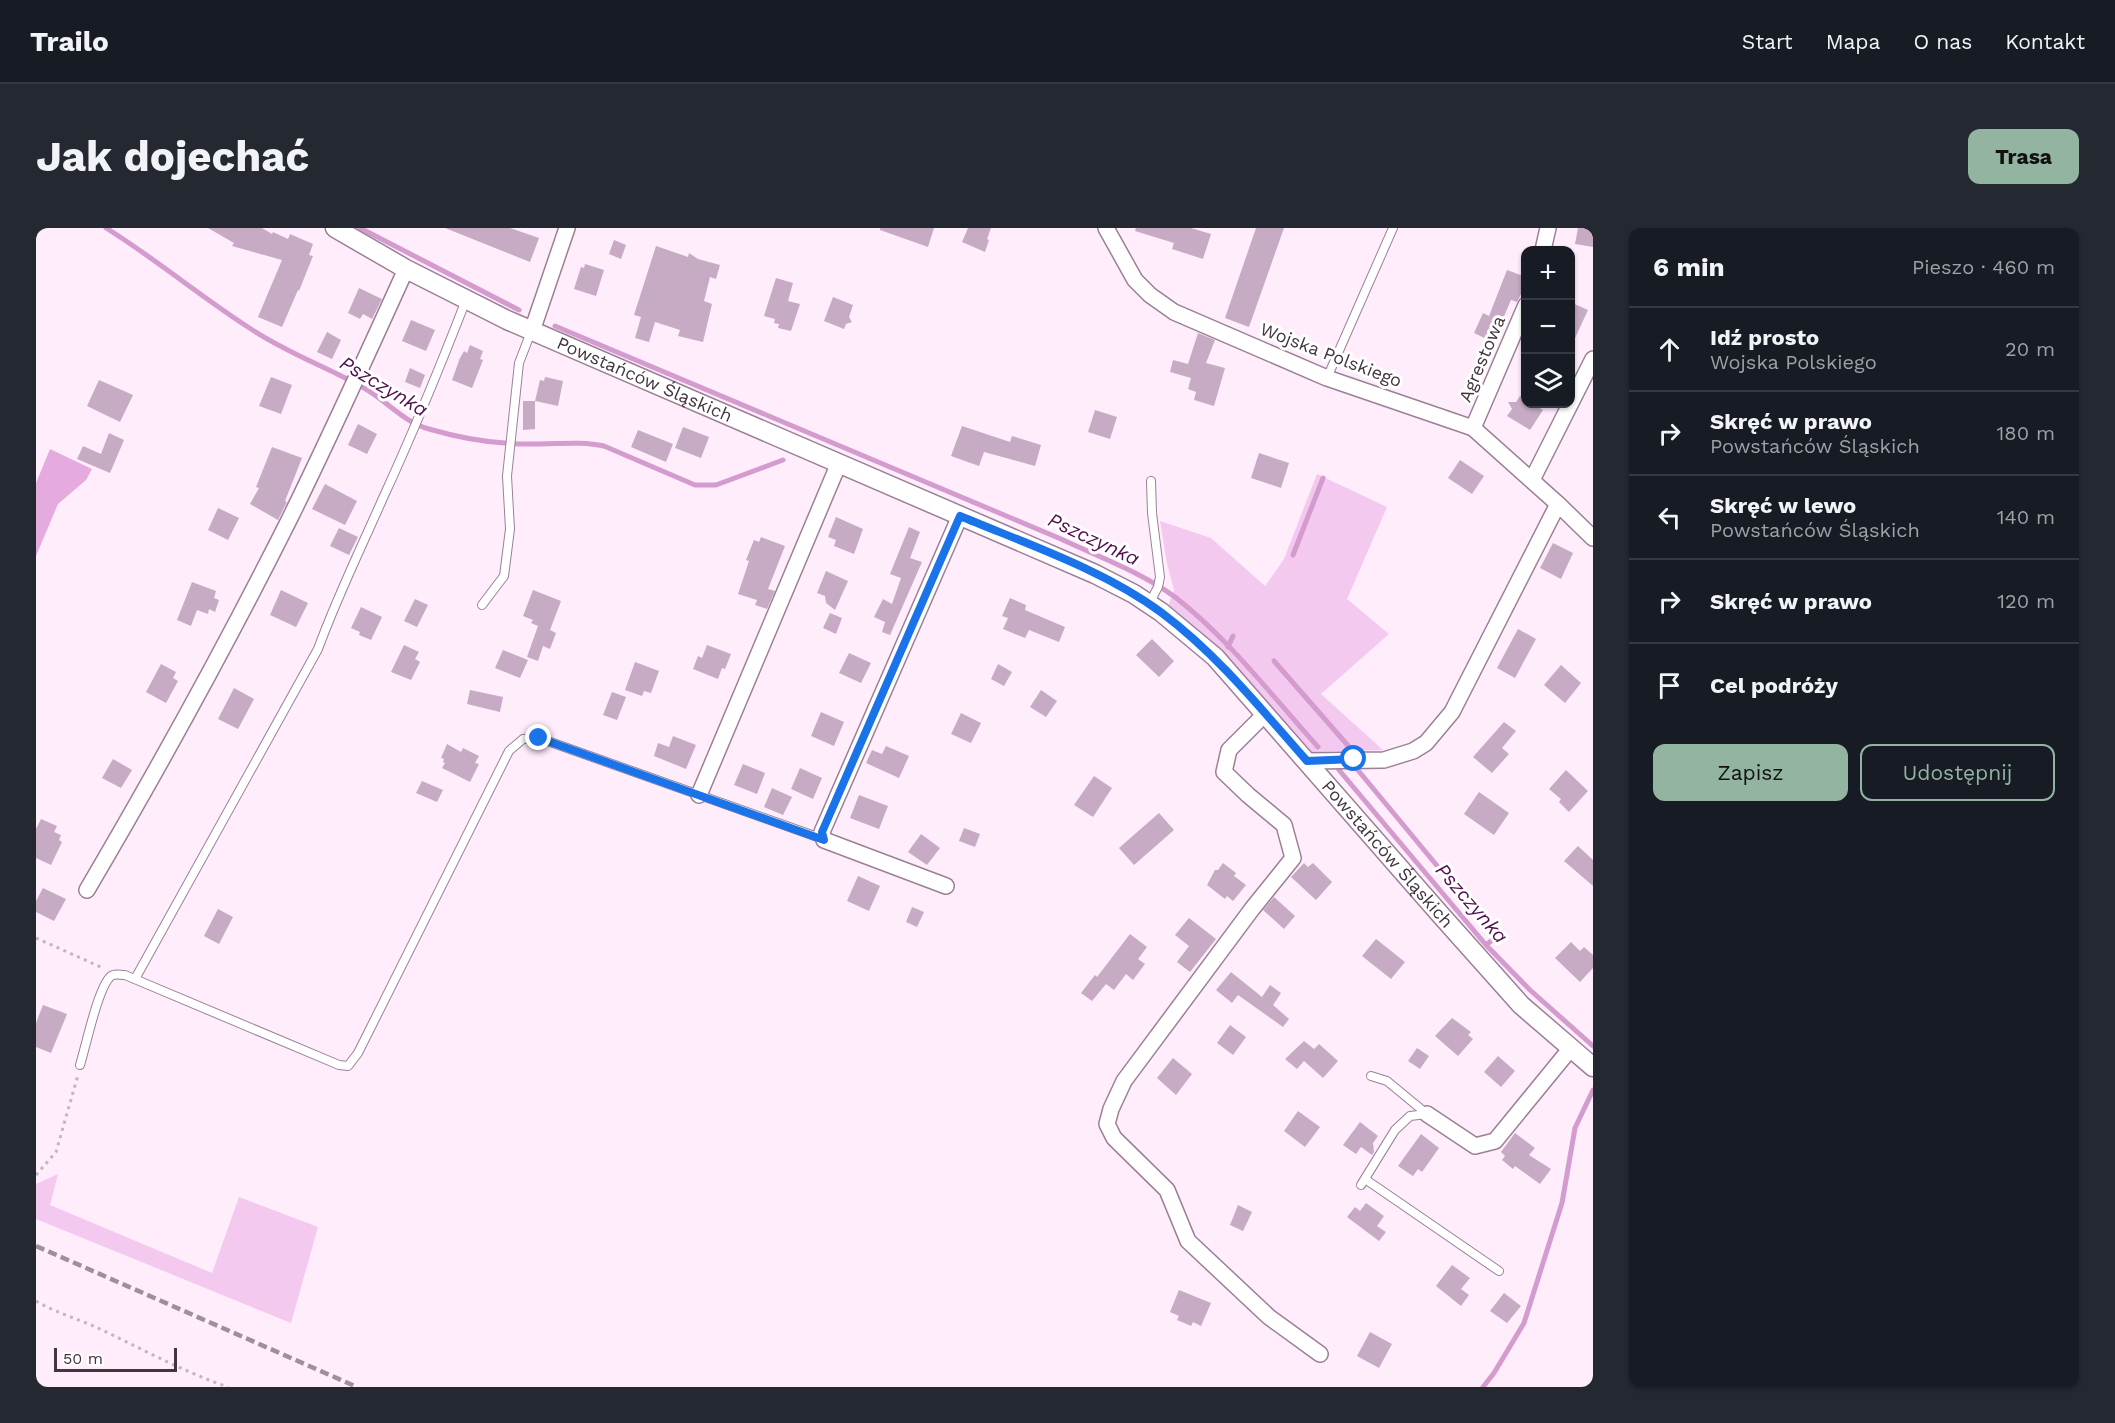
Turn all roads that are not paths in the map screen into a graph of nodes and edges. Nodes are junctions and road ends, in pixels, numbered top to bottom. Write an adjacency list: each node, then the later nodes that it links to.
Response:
1 (335, 228): 7 (street, Powstańców Śląskich)
2 (567, 228): 10 (street)
3 (1106, 228): 12 (street, Wojska Polskiego)
4 (1393, 228): 12 (lane)
5 (1548, 228): 6 (street)
6 (1544, 246)
7 (406, 269): 8 (street, Powstańców Śląskich); 27 (street)
8 (466, 300): 10 (street, Powstańców Śląskich); 28 (lane)
9 (1521, 317): 13 (street, Agrestowa)
10 (532, 331): 14 (street, Powstańców Śląskich); 21 (lane)
11 (1593, 359): 15 (street)
12 (1327, 378): 13 (street, Wojska Polskiego)
13 (1473, 428): 15 (street, Wojska Polskiego)
14 (839, 463): 18 (street, Powstańców Śląskich); 24 (street)
15 (1532, 480): 17 (street, Wojska Polskiego)
16 (1151, 481): 20 (lane)
17 (1558, 504): 19 (street, Wojska Polskiego); 23 (street)
18 (960, 516): 20 (street, Powstańców Śląskich); 25 (street)
19 (1593, 538)
20 (1149, 604): 22 (street, Powstańców Śląskich)
21 (482, 605)
22 (1265, 714): 23 (street, Powstańców Śląskich); 35 (street)
23 (1307, 761): 29 (street, Powstańców Śląskich)
24 (699, 795): 25 (lane); 28 (lane)
25 (824, 840): 26 (street)
26 (946, 886)
27 (87, 890)
28 (135, 980): 30 (lane)
29 (1571, 1048): 31 (street, Powstańców Śląskich); 33 (street)
30 (81, 1065)
31 (1593, 1067)
32 (1371, 1076): 33 (lane)
33 (1428, 1114): 34 (lane)
34 (1499, 1271)
35 (1320, 1354)

